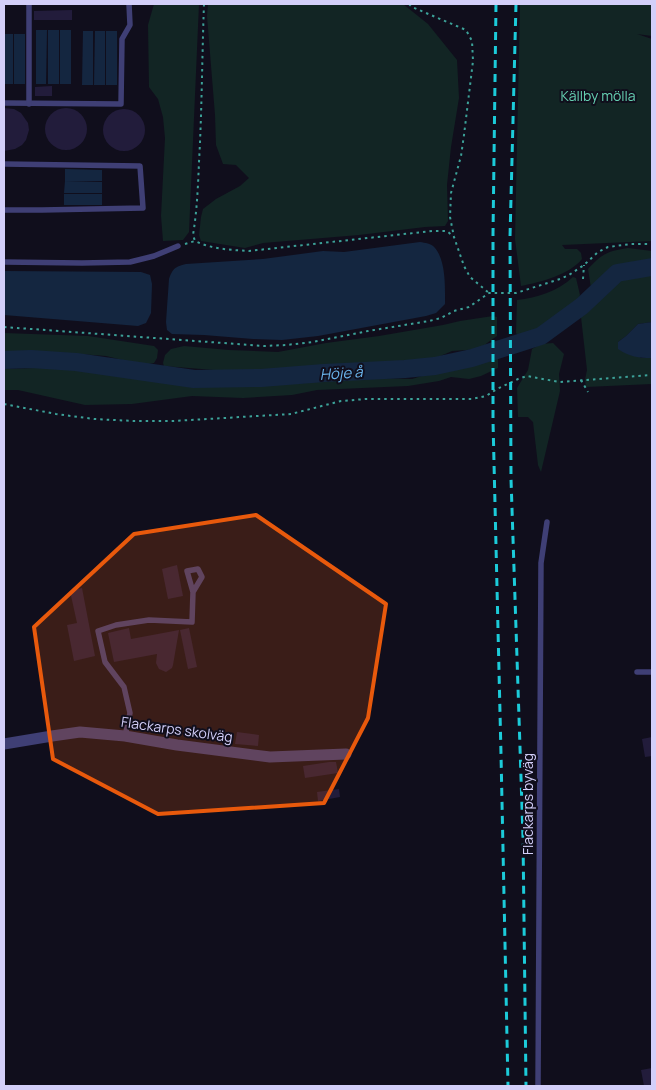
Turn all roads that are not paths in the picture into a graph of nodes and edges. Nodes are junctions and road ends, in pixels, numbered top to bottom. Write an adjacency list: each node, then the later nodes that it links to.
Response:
1 (29, 4): 4 (lane)
2 (129, 4): 4 (lane)
3 (4, 103): 4 (lane)
4 (29, 104)
5 (4, 164): 6 (lane)
6 (4, 210)
7 (178, 246): 8 (lane)
8 (4, 262)
9 (547, 522): 16 (lane, Flackarps byväg)
10 (193, 592): 13 (lane)
11 (637, 672): 12 (lane)
12 (652, 672)
13 (125, 736): 14 (street, Flackarps skolväg); 15 (street, Flackarps skolväg)
14 (4, 744)
15 (346, 754)
16 (538, 1086)

